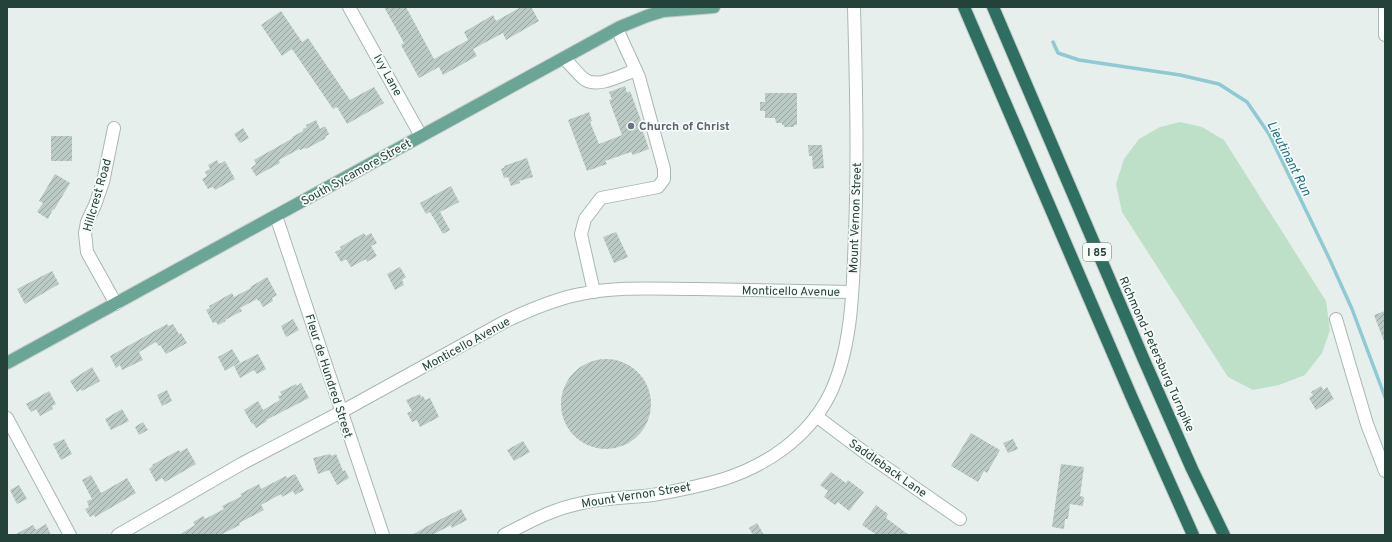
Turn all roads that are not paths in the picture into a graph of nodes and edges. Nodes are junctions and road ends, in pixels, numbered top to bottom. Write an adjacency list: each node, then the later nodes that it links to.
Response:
1 (654, 7): 8 (street)
2 (714, 7): 8 (main road, South Sycamore Street)
3 (854, 7): 16 (street, Mount Vernon Street)
4 (964, 7): 29 (highway, I 85)
5 (992, 7): 30 (highway, Richmond-Petersburg Turnpike / I 85)
6 (1385, 7): 9 (street)
7 (352, 11): 13 (street, Ivy Lane)
8 (619, 28): 10 (main road, South Sycamore Street); 11 (street)
9 (1385, 36)
10 (564, 58): 11 (street); 13 (main road, South Sycamore Street)
11 (636, 70): 15 (street)
12 (114, 128): 17 (street, Hillcrest Road)
13 (421, 136): 14 (main road, South Sycamore Street)
14 (276, 216): 17 (main road, South Sycamore Street); 20 (street, Fleur de Hundred Street)
15 (594, 292): 16 (street, Monticello Avenue); 20 (street, Monticello Avenue)
16 (852, 292): 21 (street, Mount Vernon Street)
17 (116, 304): 19 (main road, South Sycamore Street)
18 (1336, 319): 23 (street)
19 (7, 364)
20 (341, 412): 26 (street, Monticello Avenue); 27 (street, Fleur de Hundred Street)
21 (816, 416): 24 (street, Saddleback Lane); 28 (street, Mount Vernon Street)
22 (7, 418): 25 (street)
23 (1385, 471)
24 (960, 519)
25 (70, 535)
26 (118, 535)
27 (384, 535)
28 (504, 535)
29 (1193, 535)
30 (1224, 535)

